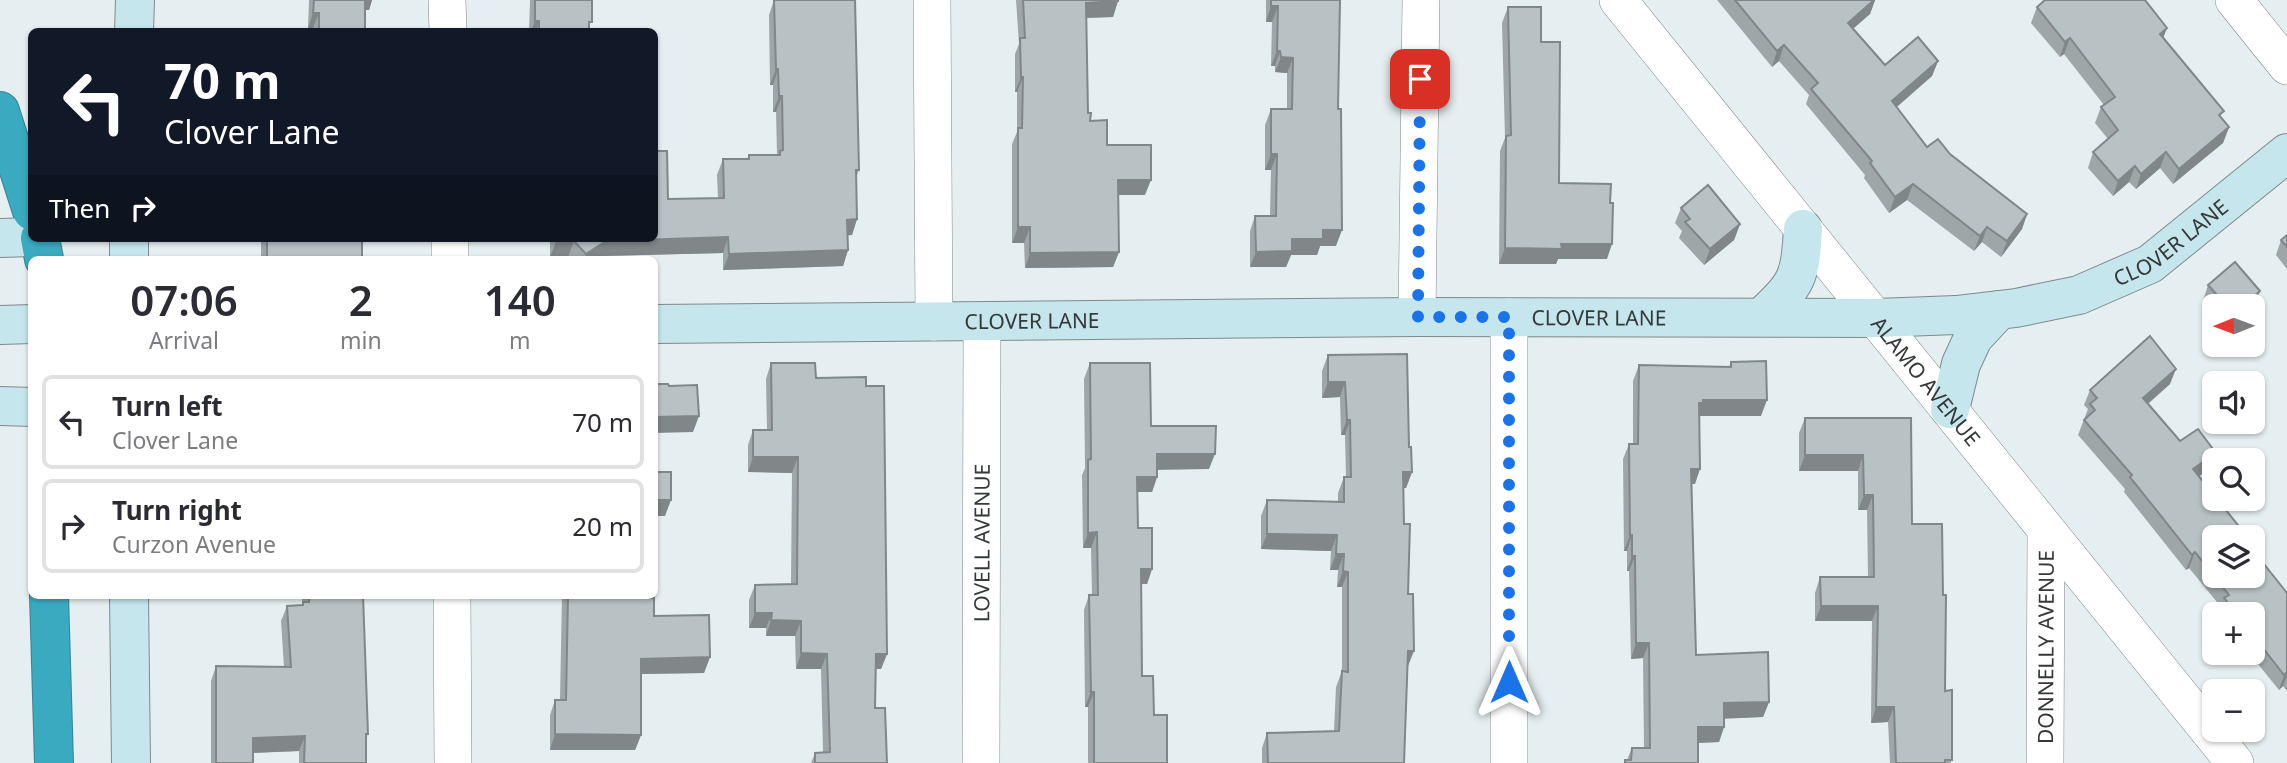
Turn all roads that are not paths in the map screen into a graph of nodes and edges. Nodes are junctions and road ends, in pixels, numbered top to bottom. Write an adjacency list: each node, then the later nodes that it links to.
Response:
1 (135, 0): 7 (street)
2 (447, 0): 8 (street)
3 (932, 0): 21 (street)
4 (1421, 0): 17 (street)
5 (1618, 0): 13 (street, ALAMO AVENUE)
6 (2234, 0): 9 (street)
7 (134, 28)
8 (448, 28)
9 (2287, 66)
10 (0, 111): 12 (highway)
11 (2287, 153): 16 (street, CLOVER LANE)
12 (28, 198)
13 (1803, 229): 19 (street); 20 (street, ALAMO AVENUE)
14 (28, 237): 15 (street)
15 (0, 238)
16 (1999, 310): 20 (street, CLOVER LANE); 28 (street)
17 (1418, 317): 18 (street, CLOVER LANE); 22 (street, CLOVER LANE)
18 (1509, 317): 19 (street, CLOVER LANE); 37 (street)
19 (1762, 317): 20 (street, CLOVER LANE)
20 (1877, 318): 28 (street, ALAMO AVENUE)
21 (934, 322): 22 (street, CLOVER LANE); 24 (street, CLOVER LANE)
22 (982, 322): 36 (street, LOVELL AVENUE)
23 (28, 324): 25 (street)
24 (658, 324)
25 (0, 325)
26 (0, 406): 27 (street)
27 (28, 407)
28 (1950, 409): 29 (street, ALAMO AVENUE)
29 (2046, 531): 38 (street, DONNELLY AVENUE); 39 (street, ALAMO AVENUE)
30 (49, 599): 33 (highway)
31 (129, 599): 34 (street)
32 (452, 599): 35 (street)
33 (54, 763)
34 (131, 763)
35 (453, 763)
36 (981, 763)
37 (1509, 763)
38 (2045, 763)
39 (2235, 763)

